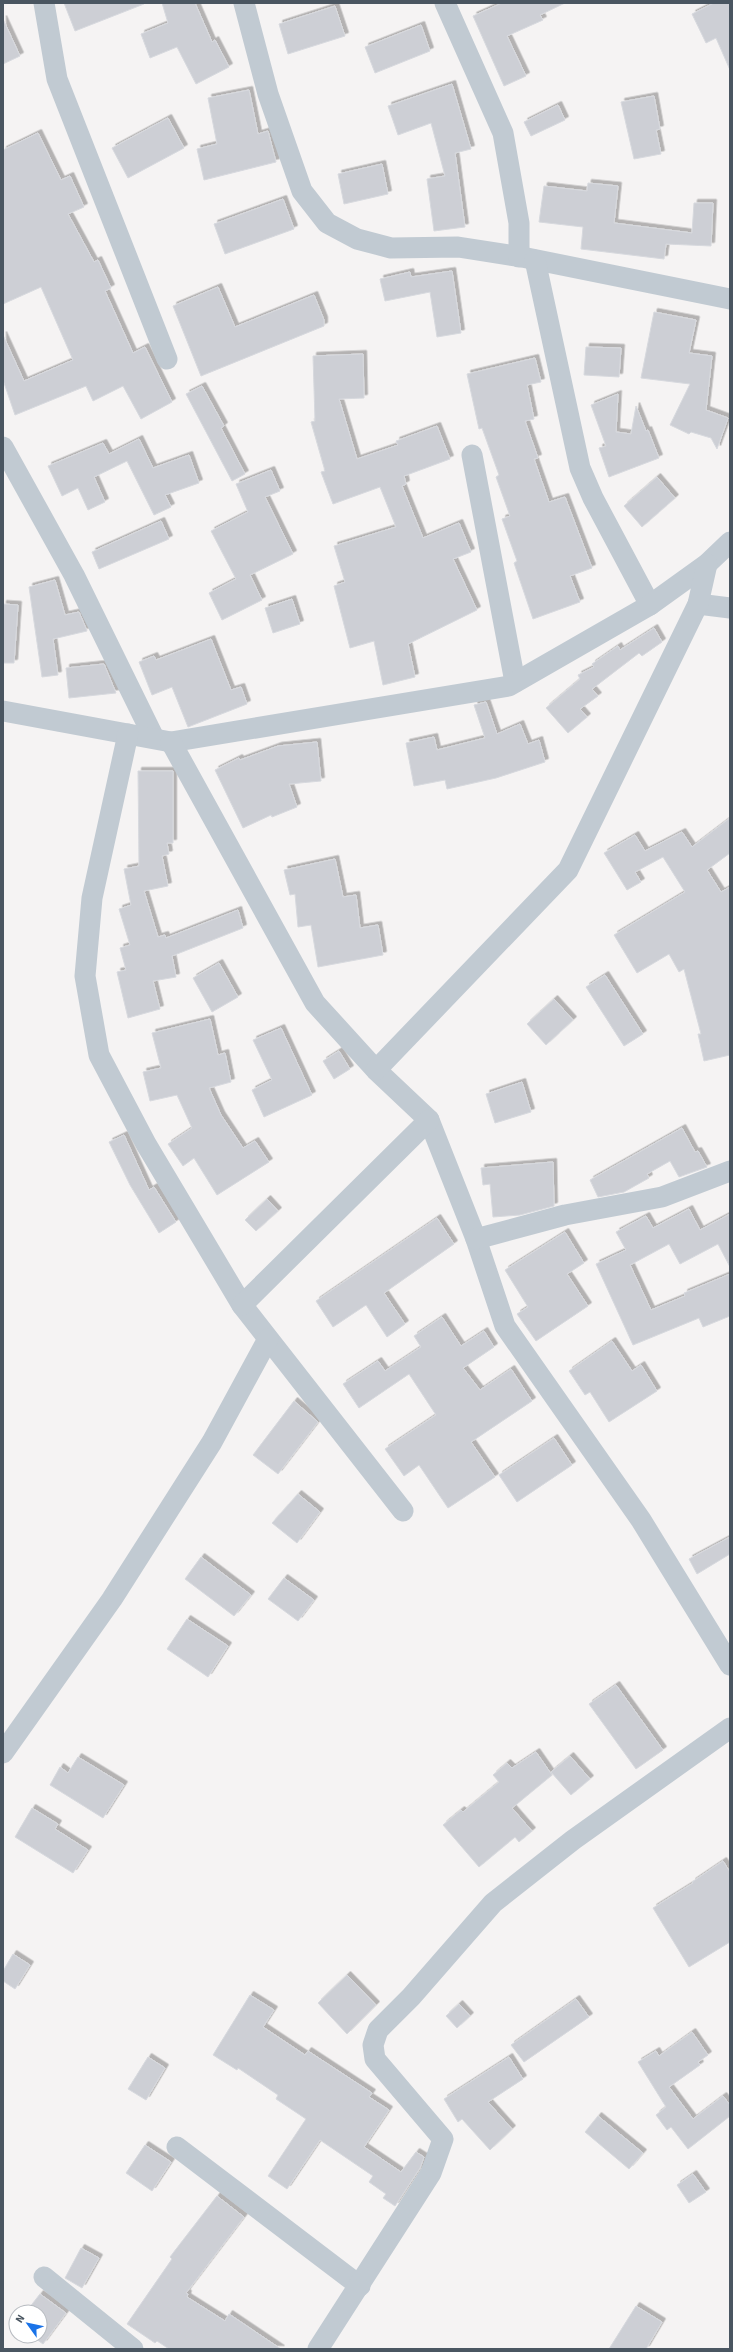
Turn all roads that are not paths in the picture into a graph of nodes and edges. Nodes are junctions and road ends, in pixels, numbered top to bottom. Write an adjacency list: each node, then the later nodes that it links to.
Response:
1 (44, 3): 6 (street)
2 (244, 3): 4 (street)
3 (445, 3): 4 (street)
4 (527, 258): 5 (street); 12 (street)
5 (730, 299)
6 (167, 359)
7 (3, 447): 17 (street)
8 (472, 455): 14 (street)
9 (730, 542): 10 (street)
10 (707, 564): 11 (street); 12 (street)
11 (698, 604): 13 (street); 18 (street)
12 (650, 605): 14 (street)
13 (730, 608)
14 (515, 682): 17 (street)
15 (3, 711): 16 (street)
16 (128, 734): 17 (street); 22 (street)
17 (163, 740): 18 (street)
18 (376, 1070): 19 (street)
19 (429, 1120): 21 (street); 22 (street)
20 (730, 1171): 21 (street)
21 (476, 1239): 25 (street)
22 (242, 1306): 23 (street)
23 (268, 1339): 24 (street); 27 (street)
24 (403, 1511)
25 (730, 1665)
26 (730, 1728): 30 (street)
27 (3, 1753)
28 (177, 2147): 30 (street)
29 (44, 2277): 31 (street)
30 (360, 2286): 32 (street)
31 (133, 2349)
32 (318, 2349)

